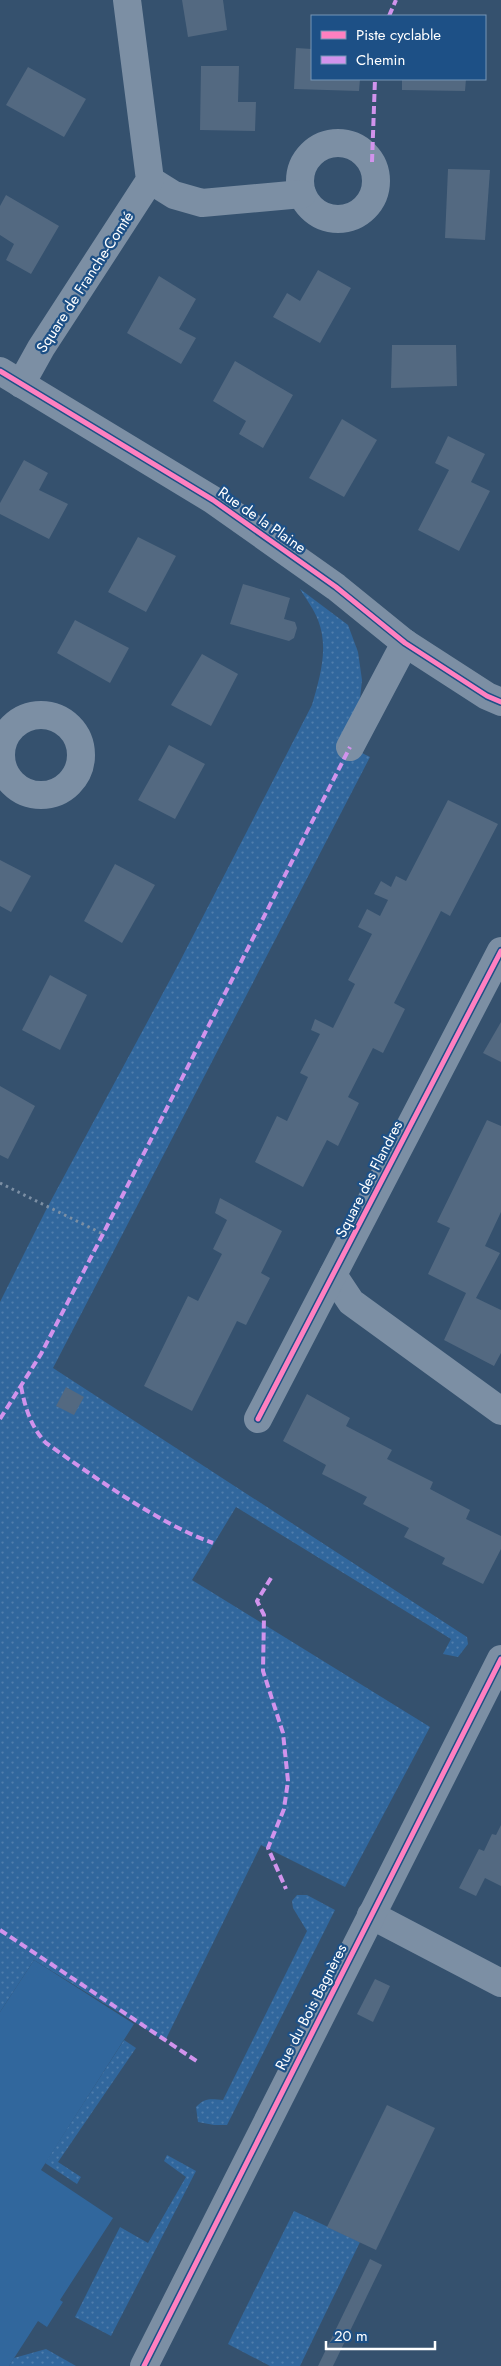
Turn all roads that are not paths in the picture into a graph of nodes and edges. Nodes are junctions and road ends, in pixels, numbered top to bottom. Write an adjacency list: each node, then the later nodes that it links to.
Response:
1 (127, 0): 2 (street)
2 (150, 180): 3 (street); 4 (street, Square de Franche-Comté)
3 (302, 194)
4 (11, 378): 5 (street, Rue de la Plaine)
5 (406, 643): 6 (street, Rue de la Plaine); 7 (street)
6 (501, 702)
7 (350, 746)
8 (501, 951): 9 (street, Square des Flandres)
9 (333, 1275): 10 (street); 11 (street, Square des Flandres)
10 (501, 1412)
11 (258, 1419)
12 (501, 1659): 13 (street, Rue du Bois Bagnères)
13 (371, 1914): 14 (street); 15 (street, Rue du Bois Bagnères)
14 (501, 1983)
15 (144, 2366)

